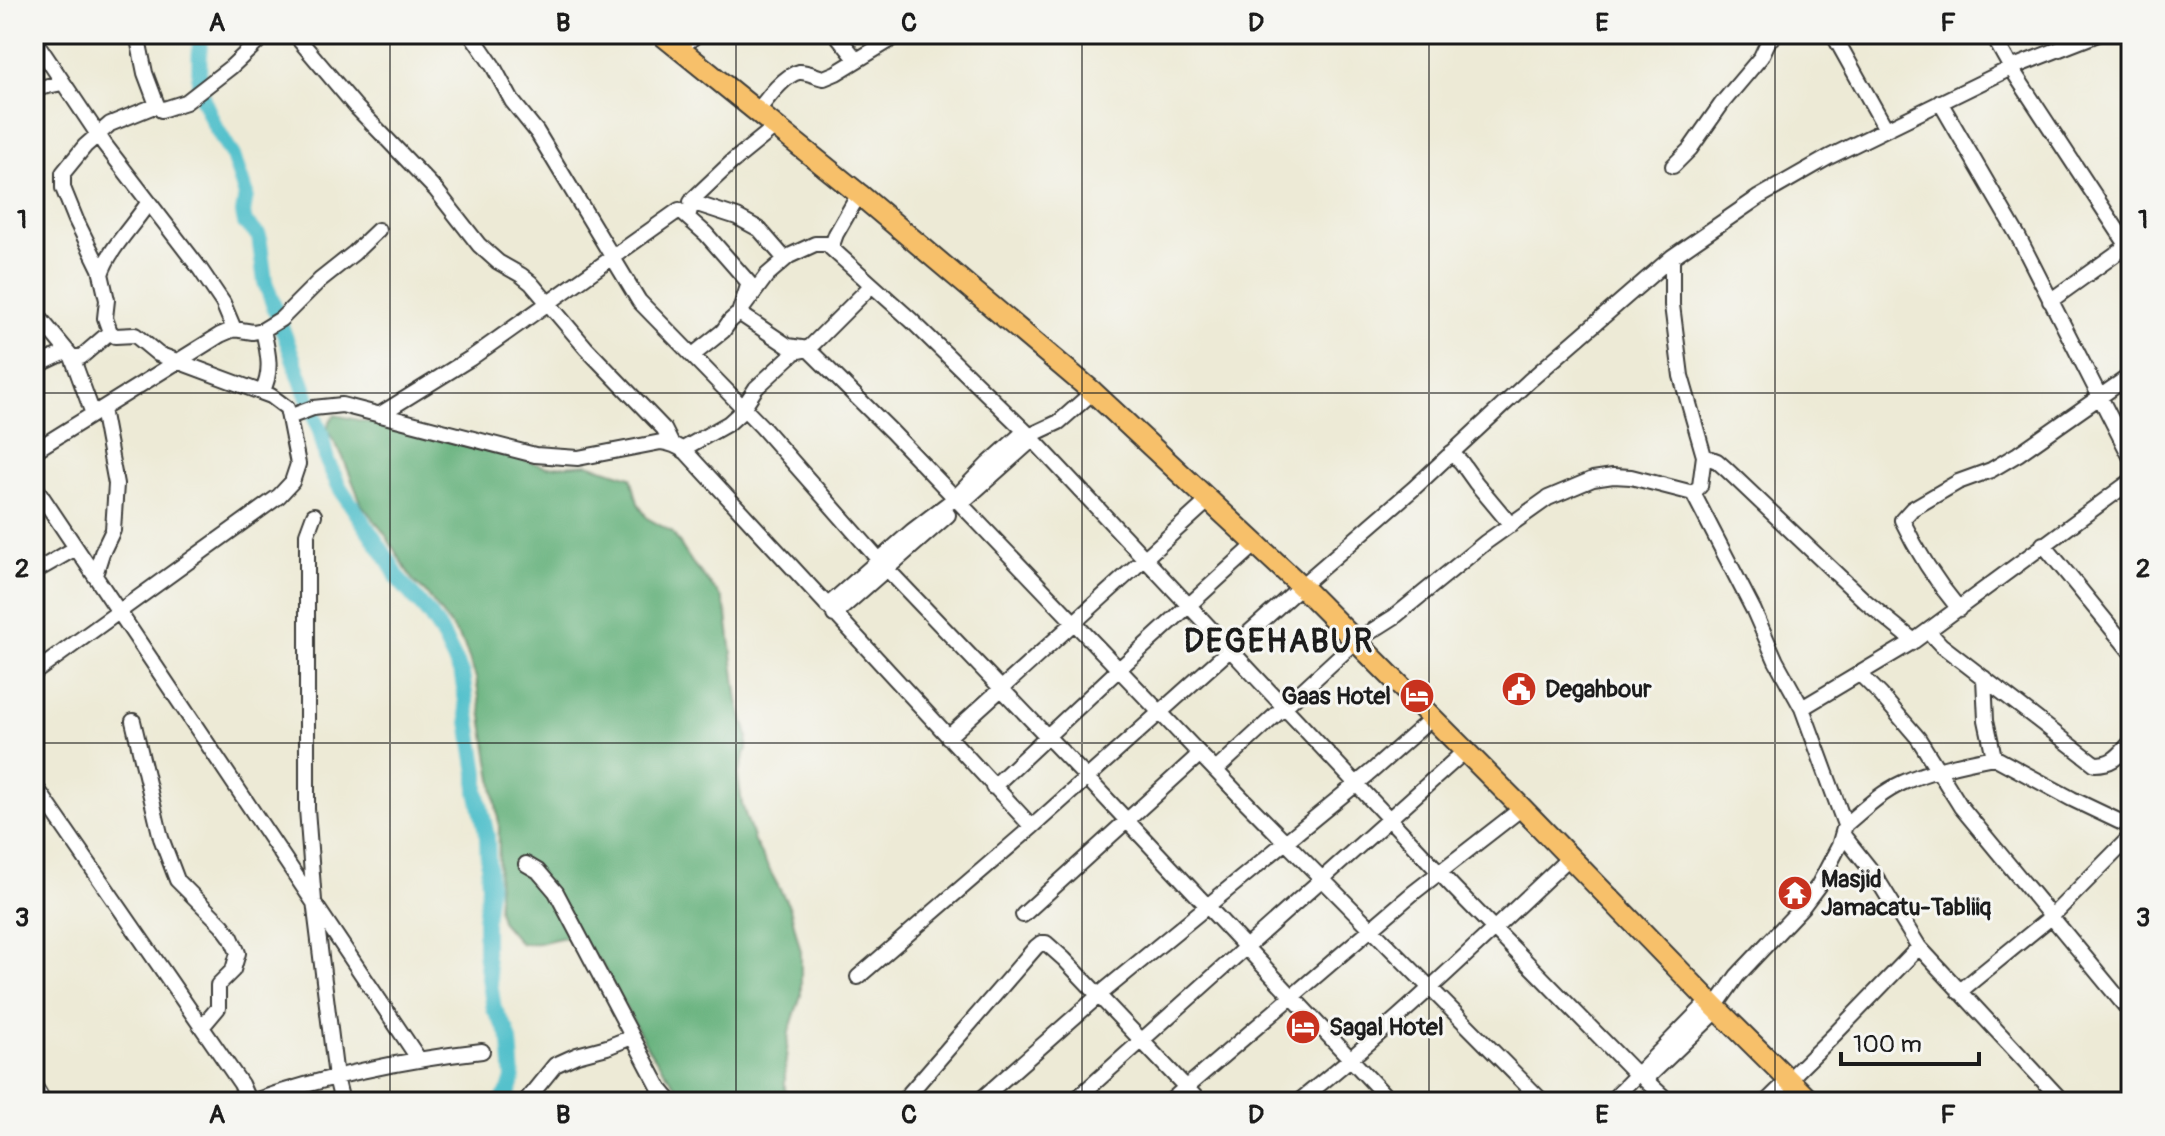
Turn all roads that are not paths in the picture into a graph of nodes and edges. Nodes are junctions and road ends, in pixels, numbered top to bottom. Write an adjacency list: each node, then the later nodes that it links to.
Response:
1 (137, 34): 19 (street)
2 (266, 34): 19 (street)
3 (297, 34): 37 (street)
4 (471, 34): 31 (street)
5 (697, 34): 13 (street)
6 (836, 34): 14 (street)
7 (900, 34): 14 (street)
8 (1776, 34): 24 (street)
9 (1833, 34): 22 (street)
10 (1992, 34): 15 (street)
11 (2098, 34): 15 (street)
12 (34, 39): 16 (street)
13 (667, 39): 20 (highway)
14 (856, 59): 20 (street)
15 (2011, 68): 18 (street); 30 (street)
16 (62, 83): 17 (street); 23 (street)
17 (34, 89)
18 (1940, 102): 22 (street); 36 (street)
19 (157, 105): 23 (street)
20 (757, 112): 21 (highway)
21 (775, 127): 25 (highway); 27 (street)
22 (1886, 129): 32 (street)
23 (98, 135): 26 (street); 34 (street)
24 (1673, 166)
25 (859, 194): 29 (street); 50 (highway)
26 (148, 203): 34 (street); 40 (street)
27 (690, 209): 31 (street); 33 (street); 39 (street)
28 (378, 230): 41 (street)
29 (832, 244): 33 (street); 35 (street)
30 (2130, 246): 36 (street)
31 (614, 257): 37 (street); 45 (street)
32 (1672, 257): 59 (street); 60 (street)
33 (785, 259): 39 (street)
34 (101, 274): 42 (street)
35 (872, 285): 43 (street); 56 (street)
36 (2050, 301): 51 (street)
37 (549, 303): 54 (street); 57 (street)
38 (34, 311): 44 (street)
39 (739, 313): 43 (street); 45 (street)
40 (234, 329): 41 (street); 46 (street)
41 (263, 330): 49 (street)
42 (110, 332): 44 (street); 46 (street)
43 (808, 349): 52 (street); 66 (street)
44 (69, 355): 47 (street); 53 (street)
45 (693, 355): 52 (street)
46 (177, 362): 49 (street); 53 (street)
47 (34, 367)
48 (2131, 375): 51 (street)
49 (262, 392): 55 (street)
50 (1093, 392): 56 (street); 65 (highway)
51 (2099, 398): 61 (street); 78 (street)
52 (743, 408): 57 (street); 73 (street)
53 (97, 412): 58 (street); 75 (street)
54 (379, 415): 55 (street); 57 (street)
55 (289, 417): 80 (street)
56 (1029, 436): 66 (street); 72 (street)
57 (677, 446): 79 (street)
58 (34, 451)
59 (1451, 453): 68 (street); 76 (street)
60 (1704, 456): 64 (street); 84 (street)
61 (2131, 458)
62 (2131, 481): 70 (street)
63 (34, 485): 71 (street)
64 (1693, 493): 68 (street); 93 (street)
65 (1209, 500): 69 (highway); 72 (street)
66 (957, 502): 73 (street); 81 (street)
67 (314, 515): 121 (street)
68 (1511, 525): 83 (street)
69 (1256, 544): 76 (highway); 77 (street)
70 (2043, 544): 78 (street); 86 (street)
71 (76, 548): 74 (street); 75 (street)
72 (1144, 559): 77 (street); 81 (street)
73 (883, 564): 79 (street); 91 (street)
74 (34, 572)
75 (95, 575): 80 (street)
76 (1301, 586): 83 (highway); 85 (street)
77 (1189, 606): 85 (street); 87 (street)
78 (1959, 609): 82 (street)
79 (830, 610): 98 (street)
80 (119, 612): 88 (street); 121 (street)
81 (1074, 623): 87 (street); 91 (street)
82 (1928, 631): 84 (street); 90 (street)
83 (1356, 641): 92 (street); 95 (highway)
84 (1914, 641): 89 (street)
85 (1230, 650): 92 (street); 94 (street)
86 (2131, 652)
87 (1119, 669): 94 (street); 97 (street)
88 (34, 673)
89 (1860, 674): 93 (street); 104 (street)
90 (1984, 678): 99 (street); 102 (street)
91 (1002, 688): 97 (street); 98 (street)
92 (1284, 708): 103 (street); 107 (street)
93 (1802, 708): 114 (street)
94 (1160, 712): 101 (street); 105 (street)
95 (1432, 718): 100 (highway); 107 (street)
96 (133, 721): 136 (street)
97 (1047, 736): 105 (street); 108 (street)
98 (948, 737): 108 (street)
99 (2131, 742)
100 (1465, 751): 109 (highway); 110 (street)
101 (1200, 754): 103 (street); 111 (street)
102 (1994, 757): 104 (street); 113 (street)
103 (1216, 770): 116 (street)
104 (1937, 771): 114 (street); 124 (street)
105 (1087, 778): 111 (street); 112 (street)
106 (34, 784): 136 (street)
107 (1356, 784): 110 (street); 116 (street)
108 (993, 787): 112 (street)
109 (1522, 808): 117 (highway); 119 (street)
110 (1389, 819): 119 (street); 120 (street)
111 (1127, 820): 122 (street); 123 (street)
112 (1032, 827): 129 (street)
113 (2131, 827)
114 (1844, 830): 128 (street); 134 (street)
115 (2131, 836): 124 (street)
116 (1286, 842): 120 (street); 122 (street)
117 (1570, 857): 126 (street); 134 (highway)
118 (526, 864): 137 (street)
119 (1439, 872): 125 (street); 126 (street)
120 (1322, 879): 125 (street); 127 (street)
121 (314, 901): 140 (street); 142 (street)
122 (1207, 906): 127 (street); 132 (street)
123 (1023, 915)
124 (2051, 917): 131 (street); 135 (street)
125 (1372, 929): 130 (street); 133 (street)
126 (1494, 929): 130 (street); 143 (street)
127 (1246, 947): 133 (street); 138 (street)
128 (1919, 947): 131 (street); 144 (street)
129 (858, 977)
130 (1430, 987): 141 (street); 159 (street)
131 (1959, 992): 165 (street)
132 (1099, 996): 138 (street); 152 (street); 153 (street)
133 (1292, 997): 141 (street); 146 (street)
134 (1714, 1006): 143 (street); 144 (highway)
135 (2131, 1013)
136 (202, 1027): 148 (street)
137 (632, 1037): 150 (street); 151 (street)
138 (1142, 1041): 146 (street); 154 (street)
139 (482, 1051): 140 (street)
140 (418, 1058): 142 (street)
141 (1350, 1059): 157 (street); 158 (street)
142 (336, 1077): 148 (street); 149 (street)
143 (1641, 1077): 160 (street); 161 (street); 162 (street)
144 (1789, 1079): 163 (street); 164 (highway)
145 (34, 1085): 147 (street)
146 (1186, 1088): 155 (street); 156 (street)
147 (44, 1102)
148 (250, 1102)
149 (342, 1102)
150 (525, 1102)
151 (671, 1102)
152 (902, 1102)
153 (978, 1102)
154 (1073, 1102)
155 (1169, 1102)
156 (1200, 1102)
157 (1298, 1102)
158 (1391, 1102)
159 (1543, 1102)
160 (1610, 1102)
161 (1623, 1102)
162 (1669, 1102)
163 (1766, 1102)
164 (1811, 1102)
165 (2063, 1102)

